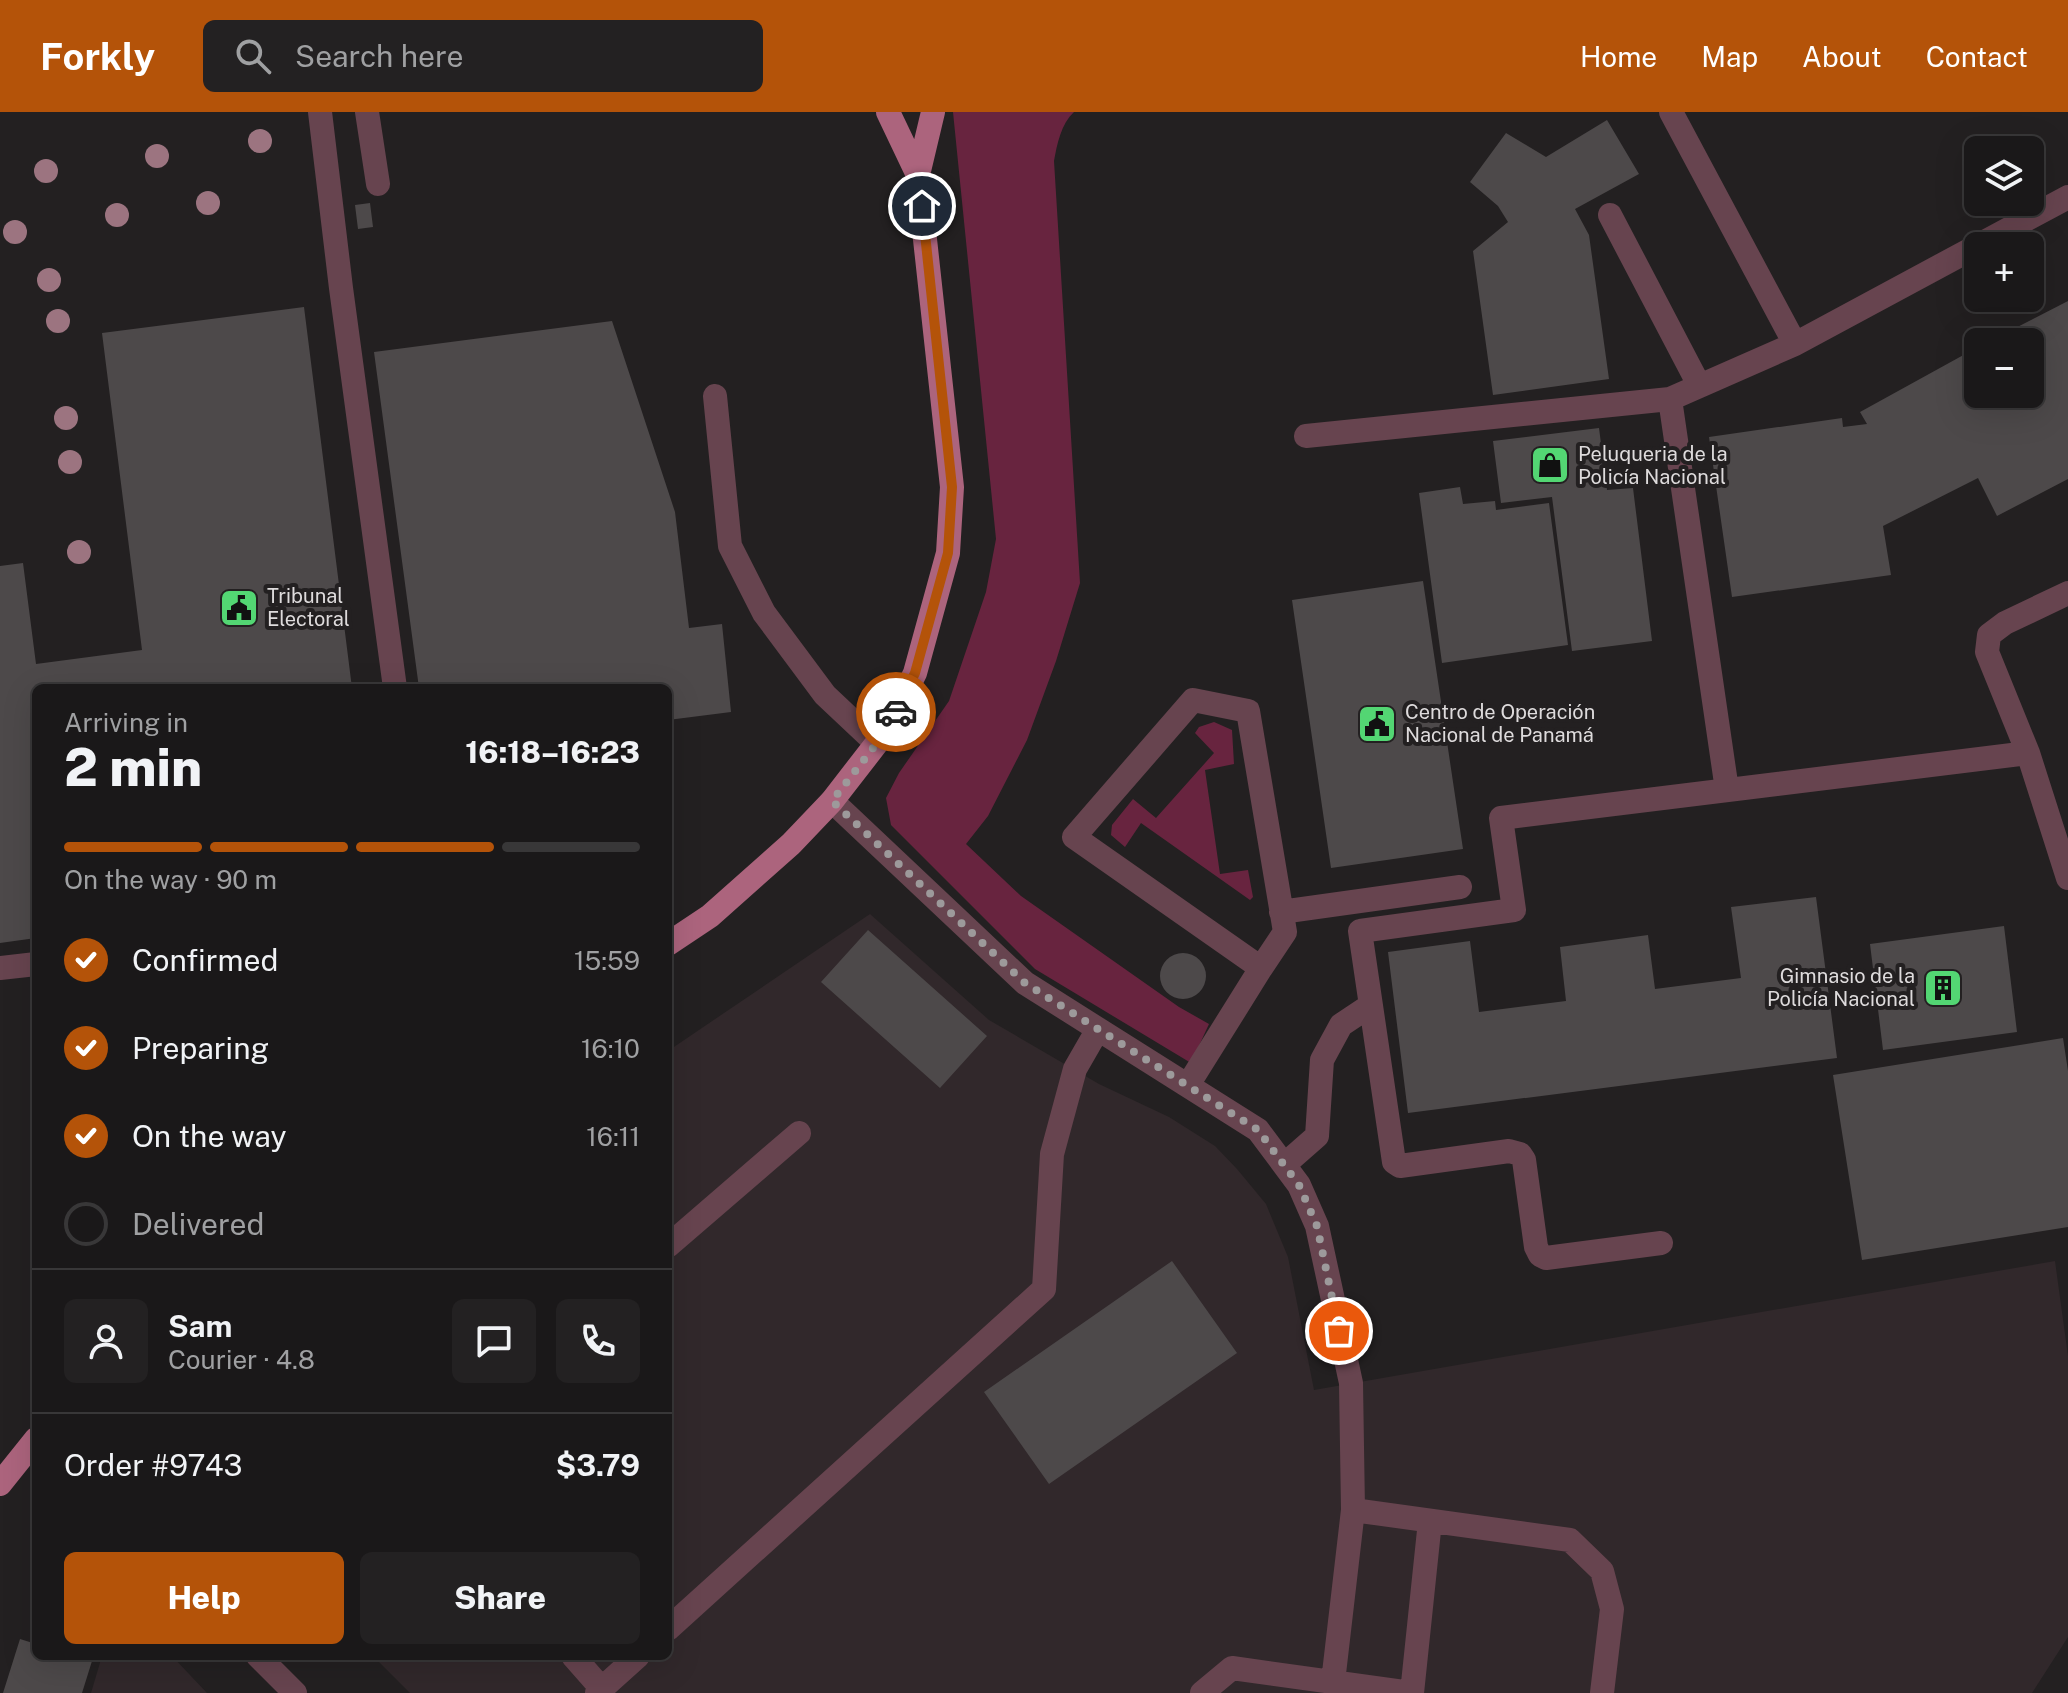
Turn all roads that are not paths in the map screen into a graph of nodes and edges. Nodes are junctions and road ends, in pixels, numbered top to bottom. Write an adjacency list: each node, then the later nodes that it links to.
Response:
1 (320, 112): 16 (lane)
2 (367, 112): 7 (lane)
3 (888, 112): 6 (main road)
4 (933, 112): 6 (main road)
5 (1671, 112): 10 (lane)
6 (918, 175): 17 (main road)
7 (378, 184)
8 (2068, 197): 10 (lane)
9 (1610, 215): 11 (lane)
10 (1795, 344): 11 (lane)
11 (1699, 385): 13 (lane)
12 (715, 396): 17 (lane)
13 (1670, 399): 14 (lane); 19 (lane)
14 (1306, 436)
15 (2068, 593): 18 (lane)
16 (394, 684)
17 (876, 743): 20 (main road)
18 (2028, 753): 19 (lane); 21 (lane)
19 (1727, 790): 28 (lane)
20 (832, 801): 24 (main road); 29 (lane)
21 (2068, 878)
22 (1460, 887): 23 (lane)
23 (1281, 912): 27 (lane); 27 (lane)
24 (672, 941)
25 (32, 964): 26 (lane)
26 (0, 968)
27 (1261, 968): 30 (lane)
28 (1371, 1005): 32 (lane); 34 (lane)
29 (1098, 1029): 30 (lane); 39 (lane)
30 (1188, 1085): 32 (lane)
31 (799, 1133): 33 (lane)
32 (1284, 1165): 37 (lane)
33 (672, 1243)
34 (1661, 1243)
35 (32, 1448): 36 (main road)
36 (0, 1484)
37 (1353, 1510): 38 (lane); 43 (lane)
38 (1430, 1521): 47 (lane); 48 (lane)
39 (672, 1625)
40 (262, 1660): 45 (lane)
41 (576, 1660): 44 (lane)
42 (634, 1660): 44 (lane)
43 (1333, 1682): 46 (lane); 47 (lane)
44 (600, 1691)
45 (295, 1693)
46 (1202, 1693)
47 (1411, 1693)
48 (1602, 1693)

